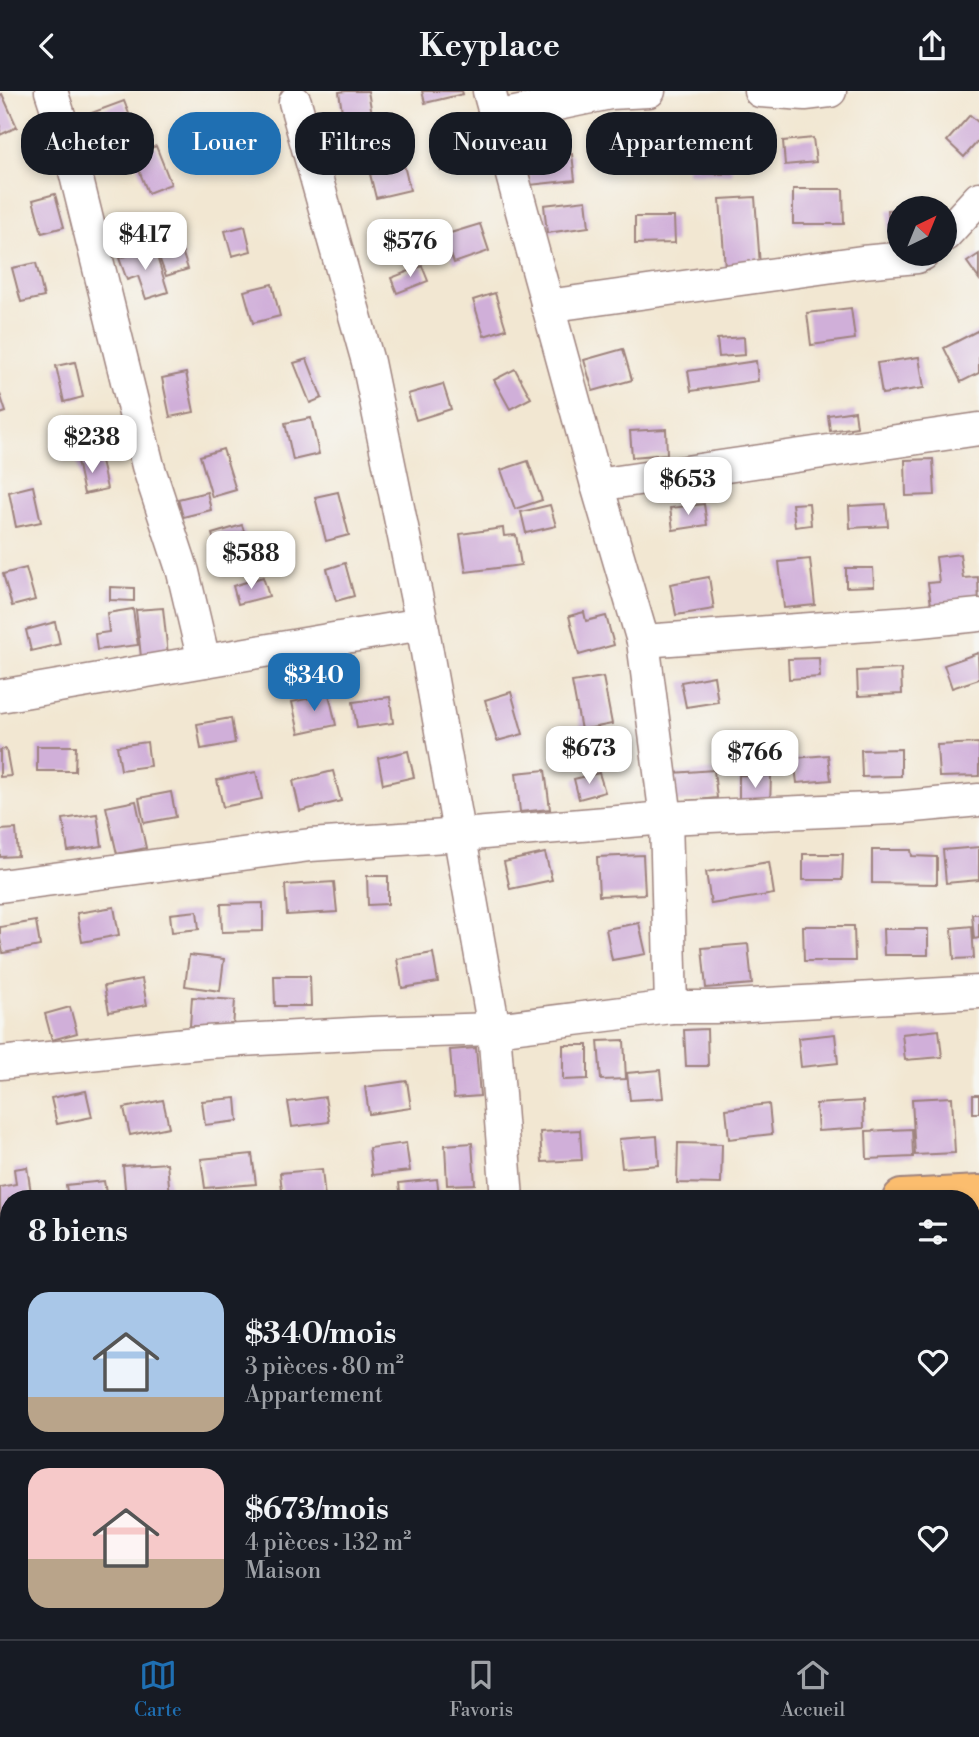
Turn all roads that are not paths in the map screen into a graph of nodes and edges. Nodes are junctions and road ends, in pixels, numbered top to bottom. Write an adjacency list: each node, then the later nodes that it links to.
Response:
1 (51, 91): 16 (street)
2 (649, 91): 6 (street)
3 (760, 91): 4 (street)
4 (830, 91)
5 (295, 102): 14 (street)
6 (492, 104): 10 (street)
7 (979, 198): 8 (street)
8 (957, 222)
9 (887, 260): 10 (street)
10 (547, 306): 12 (street)
11 (979, 429): 12 (street)
12 (597, 485): 15 (street)
13 (979, 615): 15 (street)
14 (422, 624): 16 (street); 20 (street)
15 (643, 641): 19 (street)
16 (204, 661): 17 (street)
17 (2, 688)
18 (979, 800): 19 (street)
19 (666, 818): 20 (street); 23 (street)
20 (461, 835): 21 (street); 24 (street)
21 (0, 886)
22 (979, 992): 23 (street)
23 (671, 1007): 24 (street)
24 (494, 1029): 25 (street); 26 (street)
25 (0, 1063)
26 (506, 1190)

